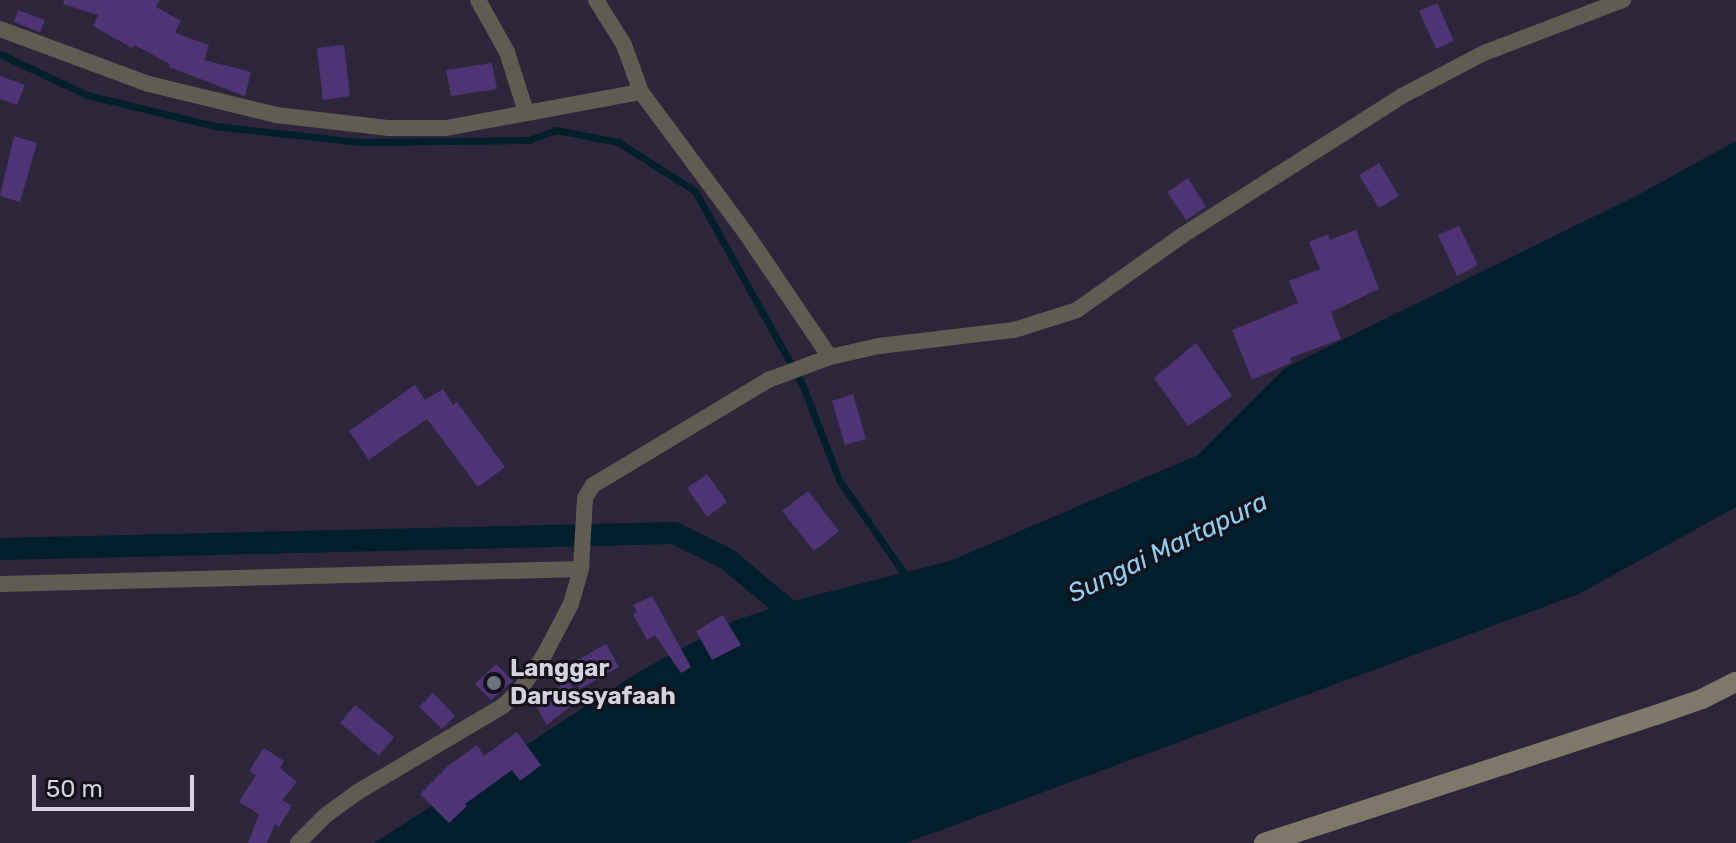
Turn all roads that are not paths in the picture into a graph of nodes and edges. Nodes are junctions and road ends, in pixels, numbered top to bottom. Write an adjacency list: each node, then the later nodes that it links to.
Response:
1 (478, 0): 6 (street)
2 (596, 0): 5 (street)
3 (1623, 0): 7 (street)
4 (0, 29): 6 (street)
5 (641, 92): 6 (street); 7 (street)
6 (530, 111)
7 (830, 357): 8 (street)
8 (581, 564): 9 (street); 11 (street)
9 (0, 584)
10 (1736, 682): 12 (street)
11 (298, 843)
12 (1264, 843)

